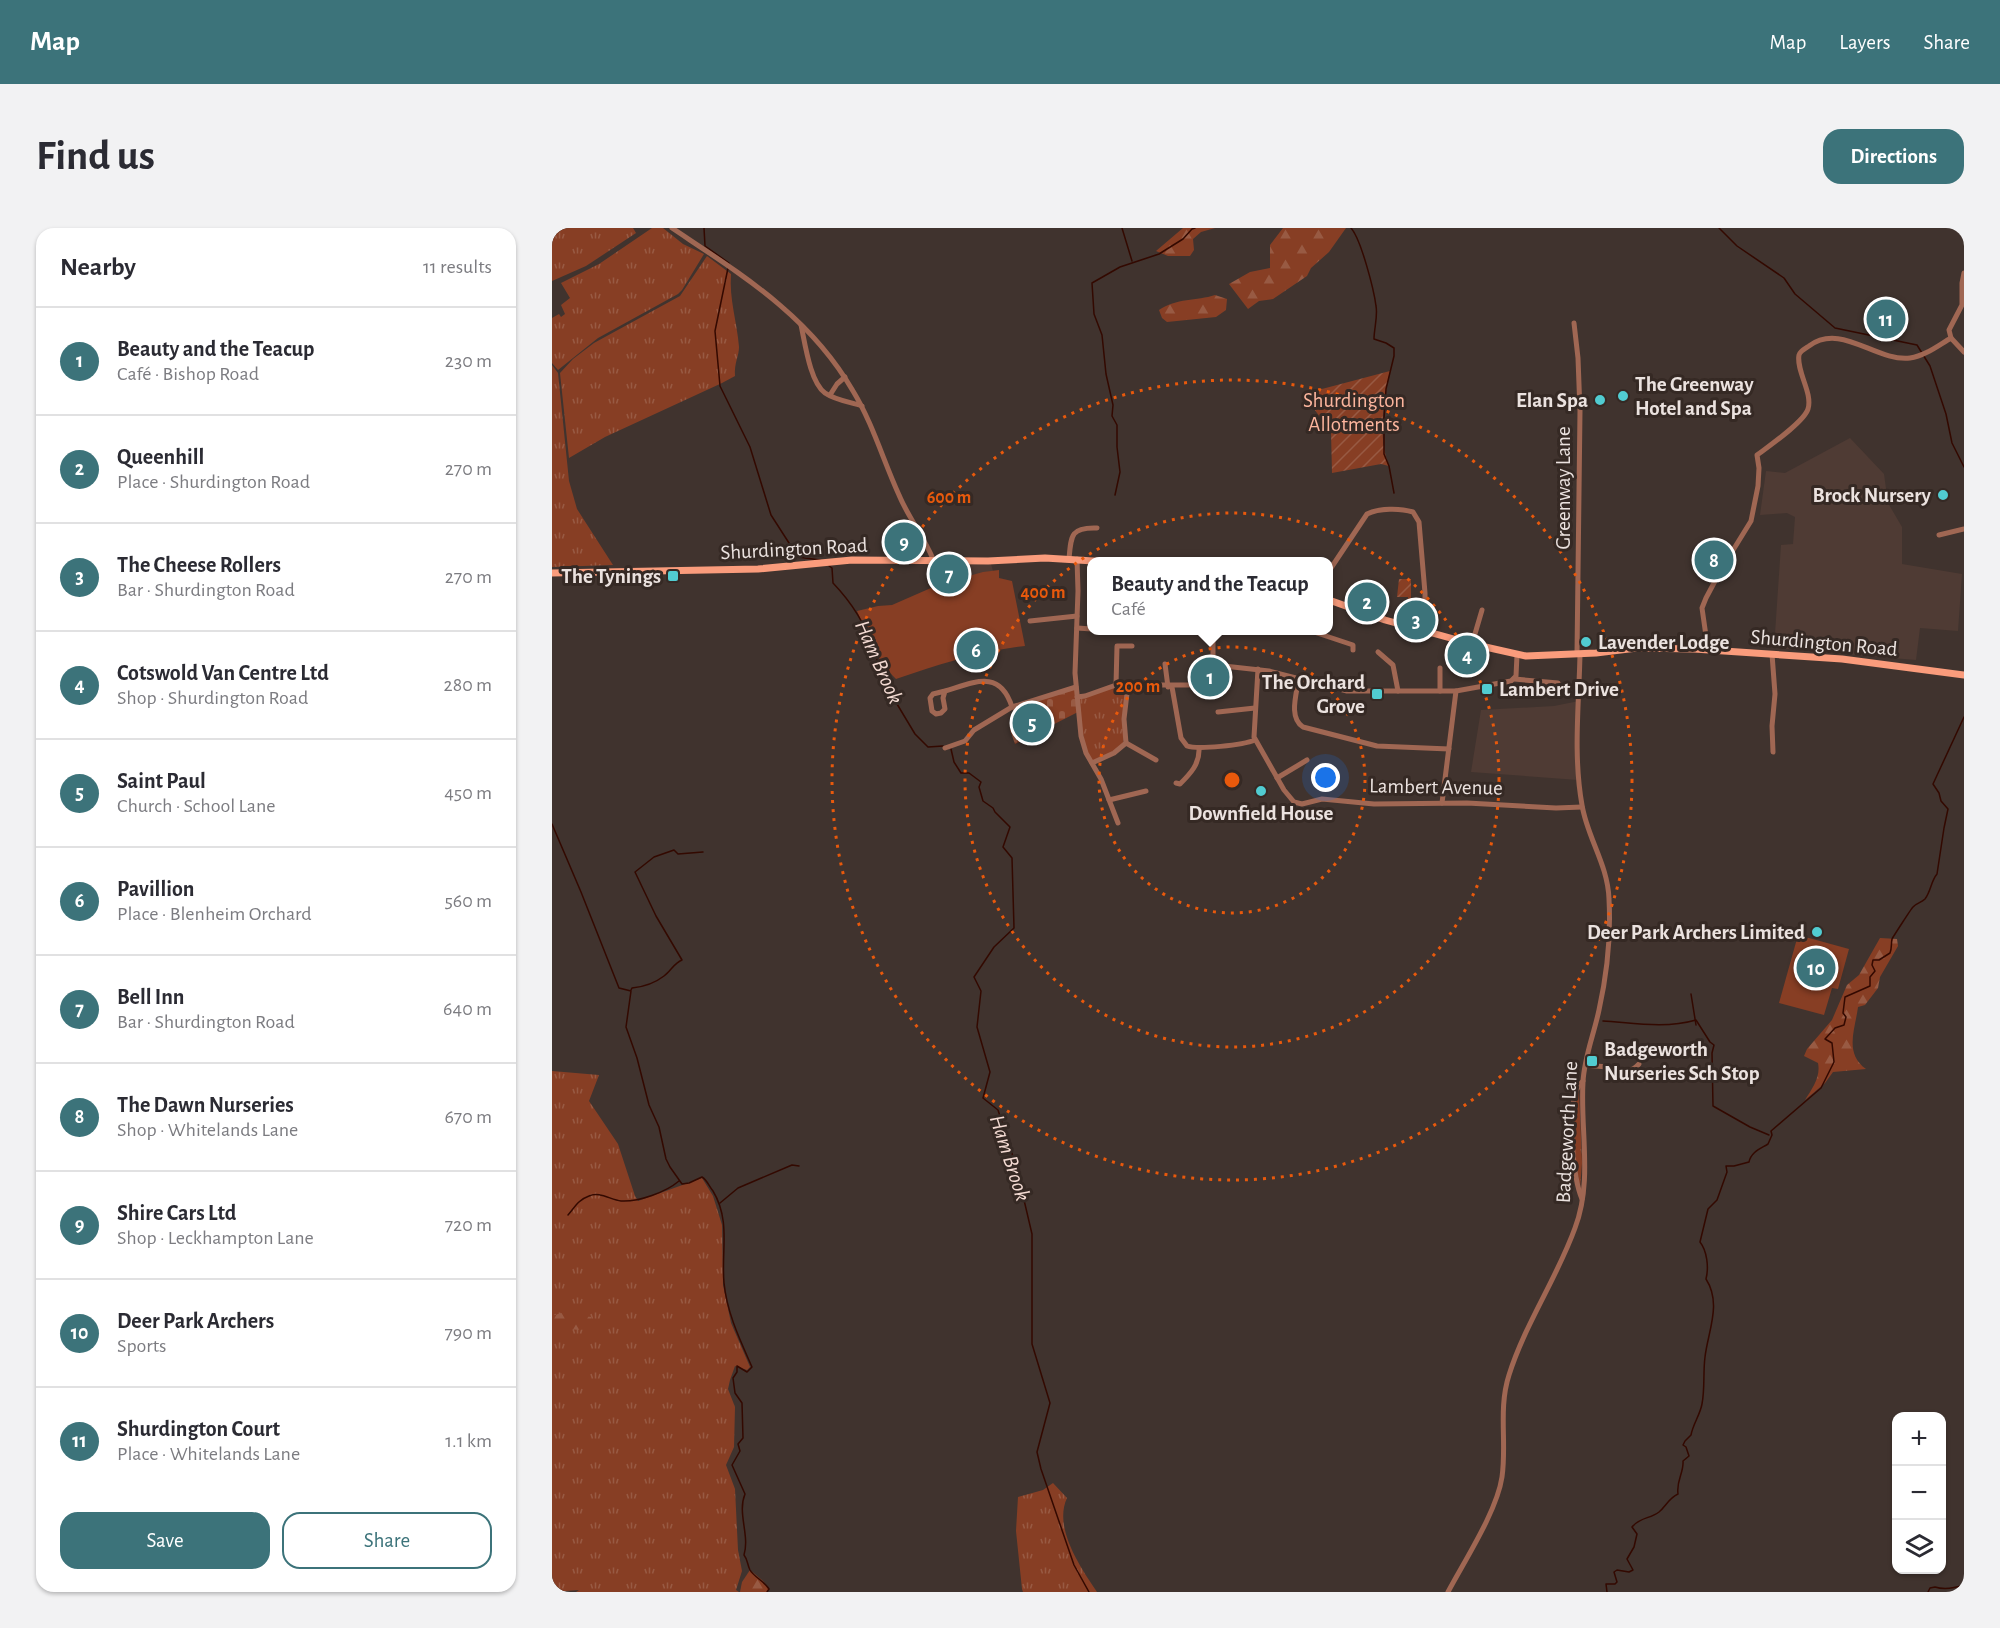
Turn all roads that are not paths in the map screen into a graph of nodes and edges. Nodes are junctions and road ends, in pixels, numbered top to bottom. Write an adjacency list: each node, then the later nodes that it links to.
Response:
1 (672, 228): 3 (street)
2 (1964, 273): 5 (street)
3 (801, 322): 7 (street); 8 (street)
4 (1574, 323): 32 (street, Greenway Lane)
5 (1952, 338): 6 (street); 30 (street)
6 (1964, 352)
7 (846, 377): 8 (street); 9 (street)
8 (830, 395): 9 (street)
9 (862, 406): 13 (street)
10 (1097, 528): 14 (street)
11 (1964, 529): 12 (street)
12 (1939, 535)
13 (933, 559): 14 (main road, Shurdington Road); 17 (main road, Shurdington Road)
14 (1073, 559): 15 (main road, Shurdington Road); 20 (street)
15 (1087, 560)
16 (1333, 566): 24 (street)
17 (552, 573)
18 (1333, 601): 24 (main road, Shurdington Road)
19 (1482, 610): 27 (street)
20 (1077, 616): 21 (street); 22 (street)
21 (1030, 621)
22 (1077, 628): 23 (street); 47 (street)
23 (1087, 629)
24 (1425, 631): 27 (main road, Shurdington Road)
25 (1213, 635): 36 (street)
26 (1323, 635): 28 (street)
27 (1472, 644): 34 (main road, Shurdington Road)
28 (1353, 645)
29 (1132, 646): 43 (street)
30 (1708, 650): 32 (main road, Shurdington Road); 33 (main road, Shurdington Road)
31 (1378, 652): 50 (street)
32 (1579, 654): 34 (main road, Shurdington Road); 71 (street, Badgeworth Lane)
33 (1772, 654): 39 (main road, Shurdington Road); 62 (street)
34 (1517, 655): 41 (street)
35 (1164, 664): 48 (street)
36 (1213, 666): 38 (street); 46 (street)
37 (1440, 668): 52 (street)
38 (1258, 669): 40 (street); 55 (street)
39 (1964, 675)
40 (1299, 677): 50 (street); 61 (street)
41 (1514, 678): 42 (street); 51 (street)
42 (1558, 683)
43 (1116, 685): 44 (street); 53 (street)
44 (1128, 685): 48 (street); 58 (street)
45 (1216, 685): 46 (street)
46 (1191, 686): 48 (street)
47 (1076, 687): 53 (street); 54 (street)
48 (1170, 687): 60 (street)
49 (945, 690): 49 (street); 54 (street)
50 (1398, 691): 52 (street)
51 (1456, 691): 52 (street); 61 (street)
52 (1440, 692)
53 (1077, 697): 65 (street)
54 (1012, 707): 59 (street)
55 (1255, 708): 56 (street); 57 (street)
56 (1218, 712)
57 (1255, 740): 60 (street); 66 (street)
58 (1126, 743): 63 (street); 65 (street)
59 (945, 748)
60 (1199, 748): 67 (street)
61 (1449, 749): 70 (street)
62 (1773, 752)
63 (1156, 760)
64 (1307, 760): 66 (street)
65 (1092, 763): 69 (street)
66 (1277, 778): 70 (street, Lambert Avenue)
67 (1179, 786)
68 (1146, 791): 69 (street)
69 (1109, 800): 72 (street)
70 (1442, 803): 71 (street, Lambert Avenue)
71 (1582, 807): 74 (street, Badgeworth Lane)
72 (1118, 823)
73 (1639, 1064): 74 (street)
74 (1586, 1065): 75 (street, Badgeworth Lane)
75 (1583, 1081): 76 (street, Badgeworth Lane); 76 (street)
76 (1582, 1198): 77 (street, Badgeworth Lane)
77 (1448, 1592)

